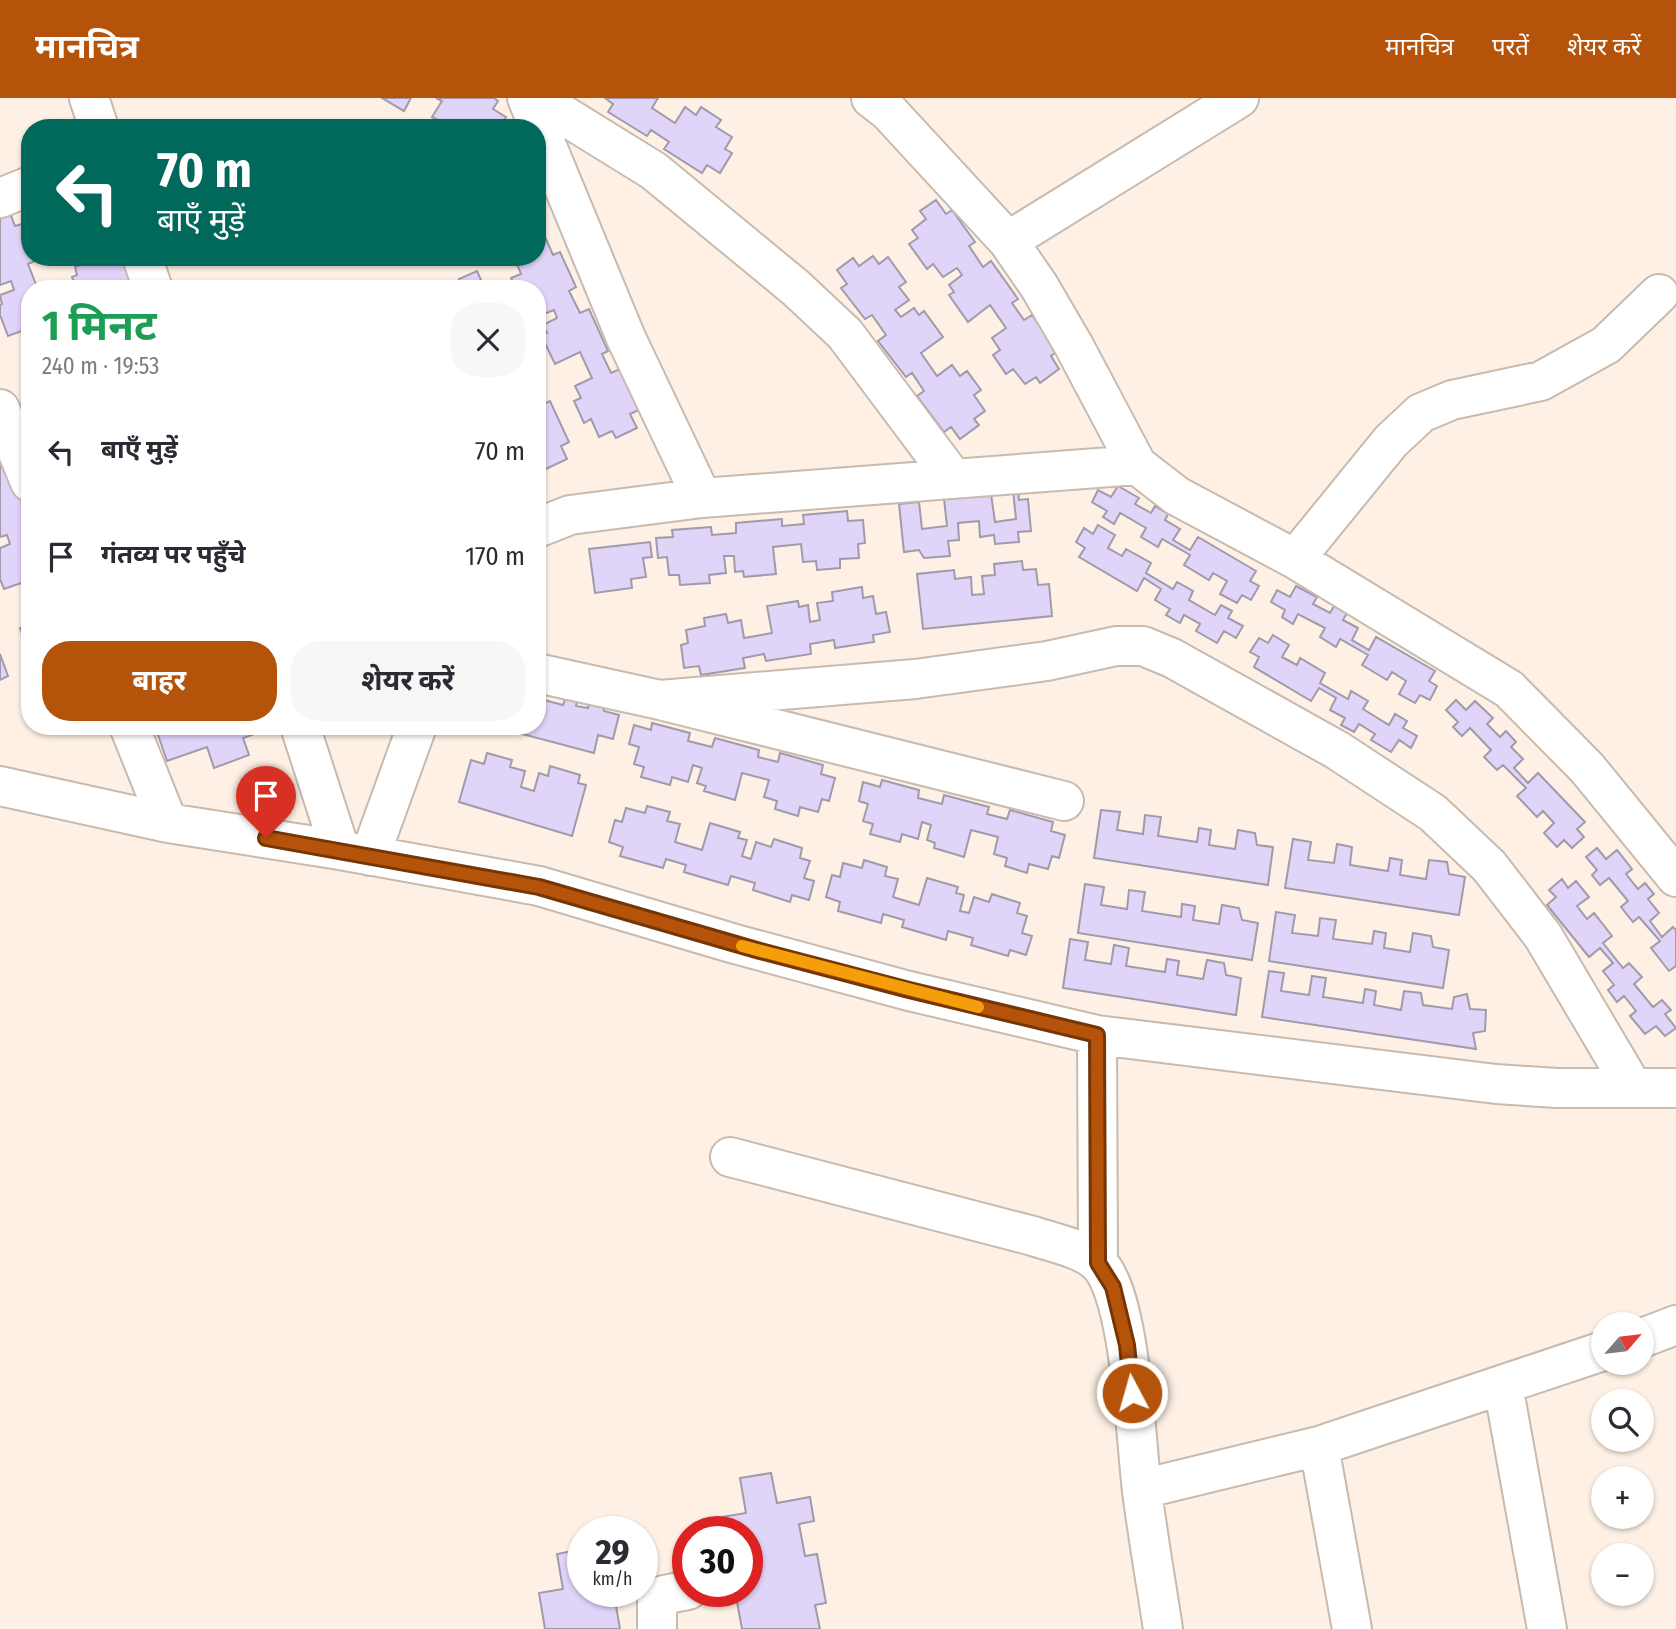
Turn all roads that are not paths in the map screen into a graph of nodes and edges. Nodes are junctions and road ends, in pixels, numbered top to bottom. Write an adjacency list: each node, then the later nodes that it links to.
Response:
1 (89, 98): 6 (street)
2 (527, 98): 7 (street)
3 (536, 98): 16 (street)
4 (871, 98): 11 (street)
5 (1239, 98): 11 (street)
6 (96, 119)
7 (536, 119)
8 (546, 144): 17 (street)
9 (21, 190): 10 (street)
10 (0, 198)
11 (1008, 241): 15 (street)
12 (1659, 294): 19 (street)
13 (0, 409): 14 (street)
14 (21, 460)
15 (1137, 465): 16 (street); 19 (street)
16 (952, 477): 17 (street)
17 (702, 498): 18 (street)
18 (546, 524)
19 (1295, 559): 29 (street)
20 (546, 675): 21 (street)
21 (660, 700): 26 (street); 31 (street)
22 (133, 735): 27 (street)
23 (304, 735): 28 (street)
24 (410, 735): 28 (street)
25 (0, 786): 27 (street)
26 (1064, 801)
27 (168, 823): 28 (street)
28 (355, 853): 30 (street)
29 (1676, 877)
30 (1097, 1035): 31 (street); 34 (street)
31 (1633, 1088): 32 (street)
32 (1676, 1088)
33 (730, 1157): 34 (street)
34 (1098, 1263): 38 (street)
35 (1591, 1355): 36 (street)
36 (1503, 1385): 37 (street); 43 (street)
37 (1320, 1446): 38 (street); 42 (street)
38 (1142, 1489): 41 (street)
39 (672, 1593): 40 (street)
40 (657, 1629)
41 (1163, 1629)
42 (1352, 1629)
43 (1547, 1629)

